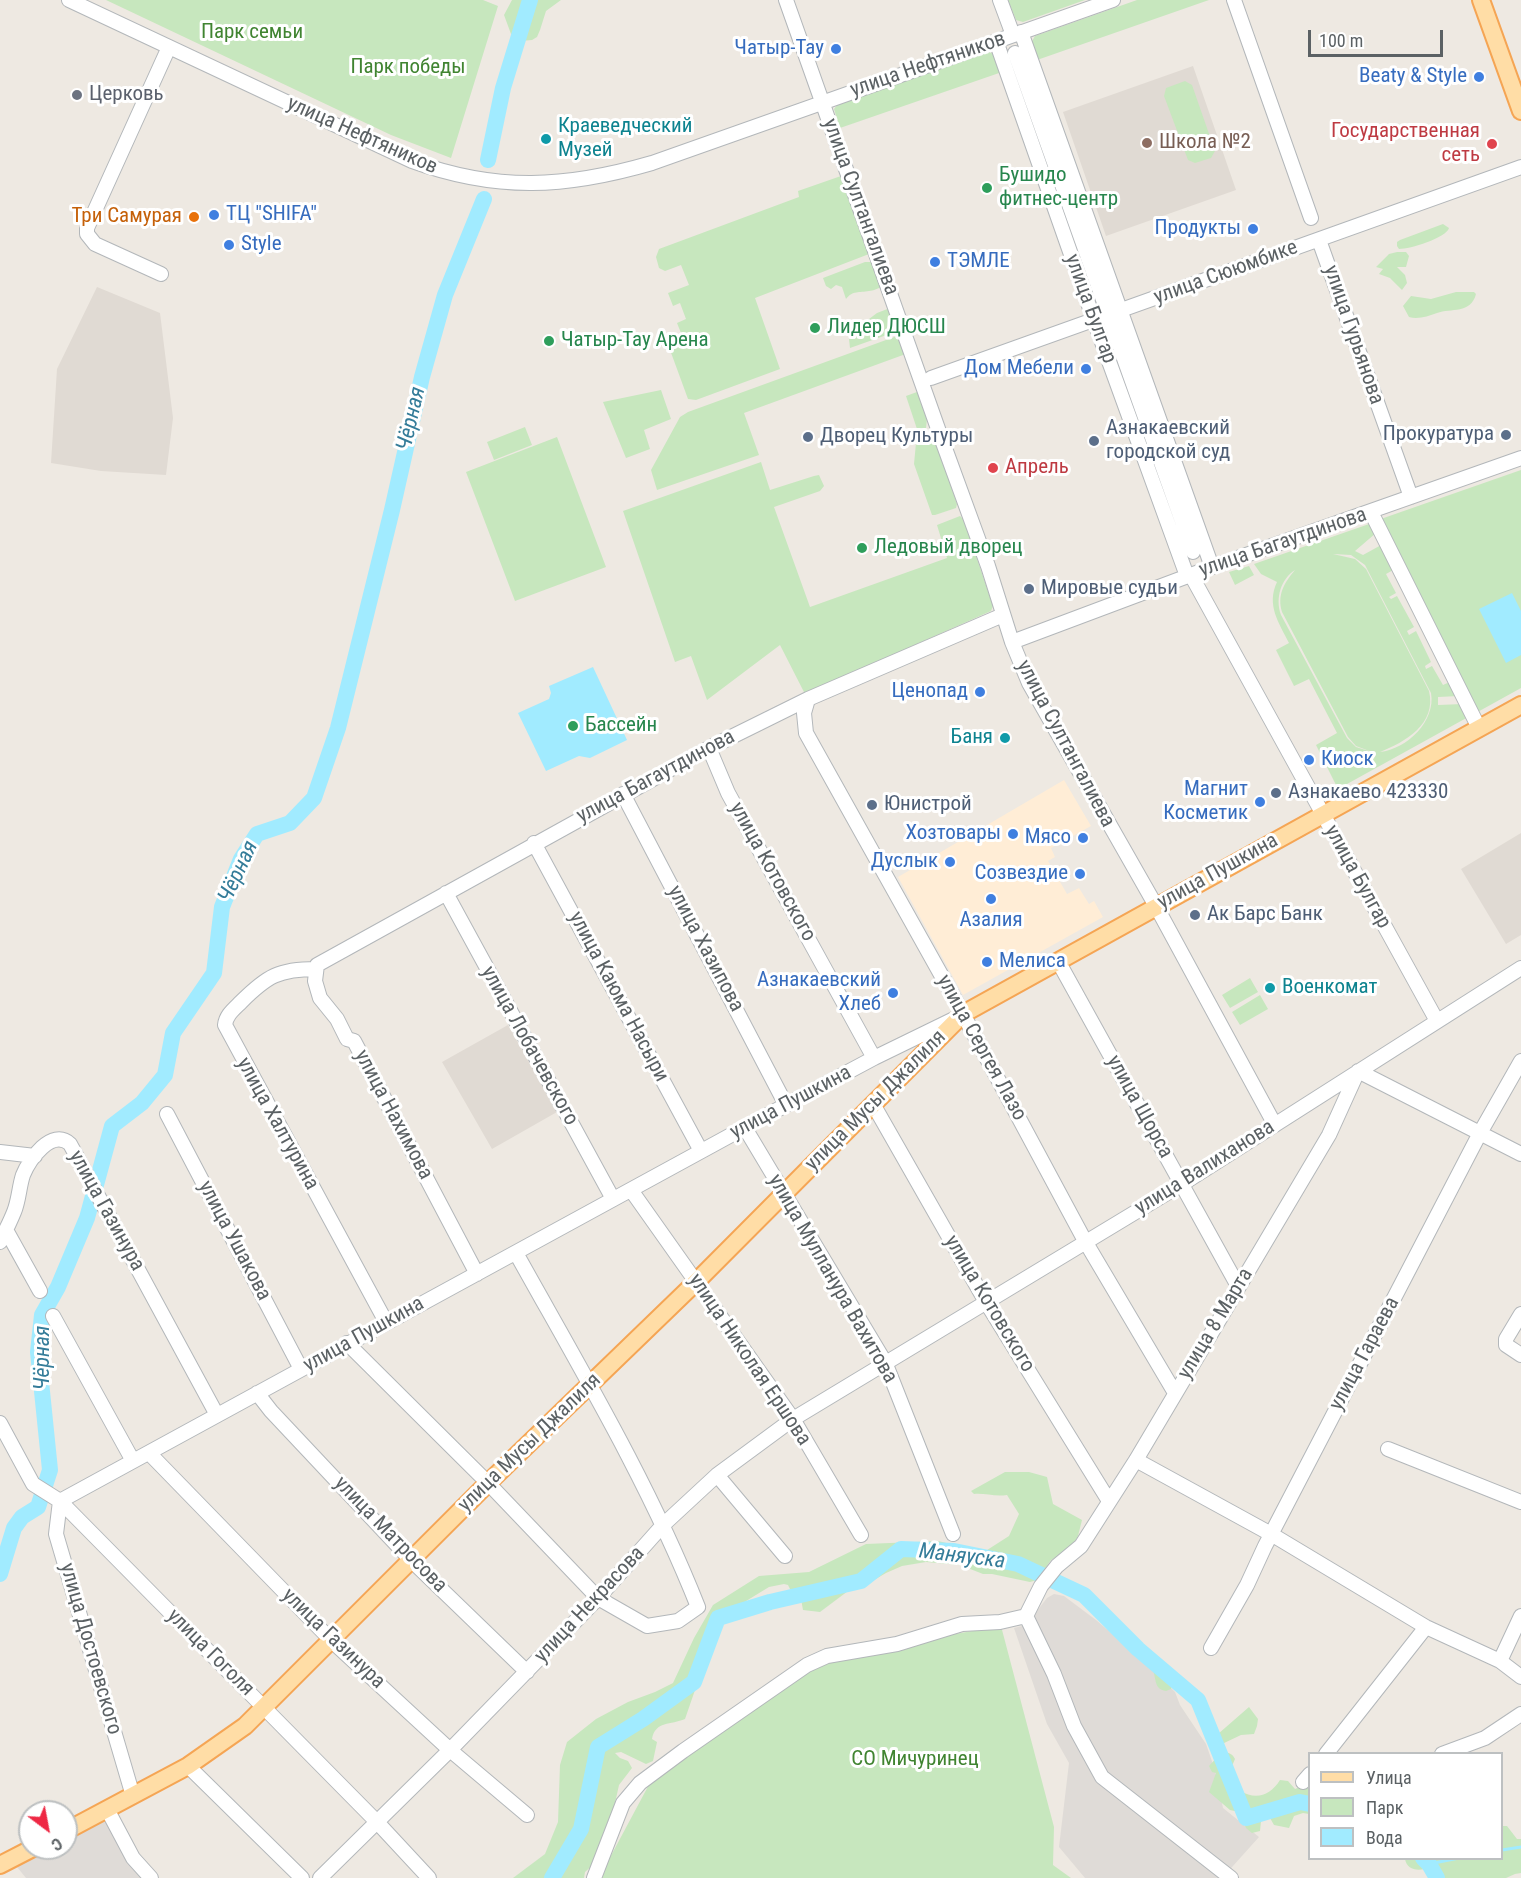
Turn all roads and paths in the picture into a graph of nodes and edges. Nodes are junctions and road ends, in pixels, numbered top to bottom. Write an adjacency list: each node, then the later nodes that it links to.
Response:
1 (69, 0): 9 (street, улица Нефтяников)
2 (786, 0): 11 (street, улица Султангалиева)
3 (1000, 0): 7 (street, улица Булгар)
4 (1113, 0): 7 (street, улица Нефтяников)
5 (1234, 0): 14 (street)
6 (1481, 0): 12 (main road)
7 (1017, 34): 8 (street, улица Нефтяников); 18 (street, улица Булгар)
8 (996, 41): 11 (street, улица Нефтяников); 17 (street, улица Булгар)
9 (169, 47): 11 (street, улица Нефтяников); 16 (street)
10 (1015, 53): 18 (street)
11 (823, 102): 30 (street, улица Султангалиева)
12 (1521, 111)
13 (1521, 168): 15 (street, улица Сююмбике)
14 (1311, 218)
15 (1319, 240): 18 (street, улица Сююмбике); 25 (street, улица Гурьянова)
16 (161, 274)
17 (1086, 297): 18 (street); 19 (street, улица Булгар)
18 (1111, 311): 19 (street, улица Сююмбике); 20 (street); 21 (street, улица Булгар)
19 (1094, 320): 22 (street, улица Булгар); 23 (street, улица Сююмбике)
20 (1113, 330): 21 (street); 22 (street); 27 (street)
21 (1130, 335): 28 (street, улица Булгар)
22 (1103, 344): 29 (street, улица Булгар)
23 (930, 378)
24 (1521, 458): 25 (street, улица Багаутдинова)
25 (1412, 497): 26 (street, улица Багаутдинова)
26 (1371, 512): 28 (street, улица Багаутдинова); 34 (street)
27 (1192, 552)
28 (1212, 567): 29 (street, улица Багаутдинова)
29 (1189, 576): 31 (street, улица Багаутдинова); 37 (street, улица Булгар)
30 (1003, 615): 31 (street, улица Султангалиева); 32 (street, улица Багаутдинова)
31 (1012, 642): 40 (street, улица Султангалиева)
32 (808, 699): 35 (street, улица Багаутдинова); 44 (street, улица Сергея Лазо)
33 (1521, 705): 34 (main road, улица Пушкина)
34 (1479, 728): 37 (main road, улица Пушкина)
35 (708, 748): 36 (street, улица Багаутдинова); 46 (street, улица Котовского)
36 (623, 794): 38 (street, улица Багаутдинова); 50 (street, улица Хазипова)
37 (1323, 814): 40 (main road, улица Пушкина); 45 (street, улица Булгар)
38 (534, 843): 39 (street, улица Багаутдинова); 55 (street, улица Каюма Насыри)
39 (446, 892): 42 (street, улица Багаутдинова); 62 (street, улица Лобачевского)
40 (1156, 906): 41 (main road, улица Пушкина); 52 (street, улица Султангалиева)
41 (1058, 961): 44 (main road, улица Пушкина); 59 (street, улица Щорса)
42 (318, 966): 66 (street, улица Нахимова); 73 (street, улица Халтурина)
43 (1521, 968): 45 (street, улица Валиханова)
44 (963, 1014): 46 (street, улица Пушкина); 49 (main road, улица Мусы Джалиля); 64 (street, улица Сергея Лазо)
45 (1437, 1021): 48 (street, улица Валиханова)
46 (874, 1058): 50 (street, улица Пушкина)
47 (1521, 1061): 54 (street, улица Гараева)
48 (1358, 1071): 52 (street, улица Валиханова); 54 (street); 68 (street, улица 8 Марта)
49 (873, 1104): 61 (main road, улица Мусы Джалиля); 70 (street, улица Котовского)
50 (786, 1105): 53 (street, улица Пушкина)
51 (167, 1114): 77 (street, улица Ушакова)
52 (1275, 1125): 59 (street, улица Валиханова)
53 (745, 1128): 55 (street, улица Пушкина); 61 (street, улица Мулланура Вахитова)
54 (1480, 1133): 57 (street); 95 (street, улица Гараева)
55 (701, 1151): 60 (street, улица Пушкина)
56 (0, 1152): 58 (street)
57 (1521, 1154)
58 (35, 1156): 63 (street); 81 (street, улица Газинура)
59 (1182, 1184): 64 (street, улица Валиханова); 68 (street, улица Щорса)
60 (631, 1190): 62 (street, улица Пушкина); 67 (street, улица Николая Ершова)
61 (784, 1193): 67 (main road, улица Мусы Джалиля); 76 (street, улица Мулланура Вахитова)
62 (613, 1199): 65 (street, улица Пушкина)
63 (3, 1236): 69 (street)
64 (1085, 1241): 70 (street, улица Валиханова); 80 (street, улица Сергея Лазо)
65 (516, 1253): 66 (street, улица Пушкина); 78 (street)
66 (477, 1274): 73 (street, улица Пушкина)
67 (696, 1282): 78 (main road, улица Мусы Джалиля); 82 (street, улица Николая Ершова)
68 (1238, 1286): 80 (street, улица 8 Марта)
69 (40, 1291)
70 (986, 1302): 76 (street, улица Валиханова); 91 (street, улица Котовского)
71 (1521, 1314): 75 (street)
72 (53, 1316): 87 (street)
73 (386, 1322): 74 (street, улица Пушкина)
74 (347, 1343): 77 (street, улица Пушкина); 89 (street)
75 (1521, 1355)
76 (885, 1362): 82 (street, улица Некрасова); 94 (street, улица Мулланура Вахитова)
77 (301, 1369): 79 (street, улица Пушкина)
78 (590, 1385): 89 (main road, улица Мусы Джалиля); 93 (street)
79 (257, 1393): 81 (street, улица Пушкина); 98 (street, улица Матросова)
80 (1174, 1393): 86 (street, улица 8 Марта)
81 (218, 1415): 85 (street, улица Пушкина)
82 (792, 1419): 88 (street, улица Некрасова); 96 (street, улица Николая Ершова)
83 (0, 1423): 90 (street, улица Гоголя)
84 (1388, 1449): 92 (street)
85 (149, 1453): 87 (street, улица Пушкина); 103 (street, улица Газинура)
86 (1136, 1460): 91 (street, улица 8 Марта); 95 (street)
87 (133, 1461): 90 (street, улица Пушкина)
88 (717, 1475): 93 (street, улица Некрасова); 97 (street)
89 (488, 1484): 98 (main road, улица Мусы Джалиля); 99 (street)
90 (60, 1501): 108 (street, улица Гоголя); 114 (street, улица Достоевского)
91 (1109, 1501): 100 (street, улица 8 Марта)
92 (1521, 1502)
93 (663, 1526): 99 (street, улица Некрасова); 99 (street)
94 (953, 1534)
95 (1271, 1534): 102 (street); 104 (street, улица Гараева)
96 (861, 1535)
97 (784, 1556)
98 (412, 1561): 103 (main road, улица Мусы Джалиля); 106 (street, улица Матросова)
99 (598, 1598): 106 (street, улица Некрасова)
100 (1026, 1616): 125 (street); 126 (street)
101 (1521, 1616): 105 (street)
102 (1426, 1628): 105 (street); 111 (street)
103 (332, 1641): 108 (main road, улица Мусы Джалиля); 110 (street, улица Газинура)
104 (1211, 1648)
105 (1500, 1661): 107 (street)
106 (527, 1672): 110 (street, улица Некрасова)
107 (1519, 1672)
108 (264, 1708): 113 (main road, улица Мусы Джалиля); 117 (street, улица Гоголя)
109 (1521, 1714): 112 (street)
110 (450, 1750): 116 (street, улица Газинура); 117 (street, улица Некрасова)
111 (1328, 1752)
112 (1449, 1752)
113 (188, 1766): 114 (main road, улица Мусы Джалиля); 122 (street)
114 (133, 1796): 115 (main road, улица Мусы Джалиля)
115 (107, 1809): 118 (main road, улица Мусы Джалиля); 121 (street)
116 (527, 1815)
117 (377, 1822): 123 (street, улица Некрасова); 124 (street, улица Гоголя)
118 (78, 1825)
119 (18, 1856): 120 (main road)
120 (0, 1865)
121 (152, 1878)
122 (302, 1878)
123 (320, 1878)
124 (429, 1878)
125 (594, 1878)
126 (1230, 1878)

